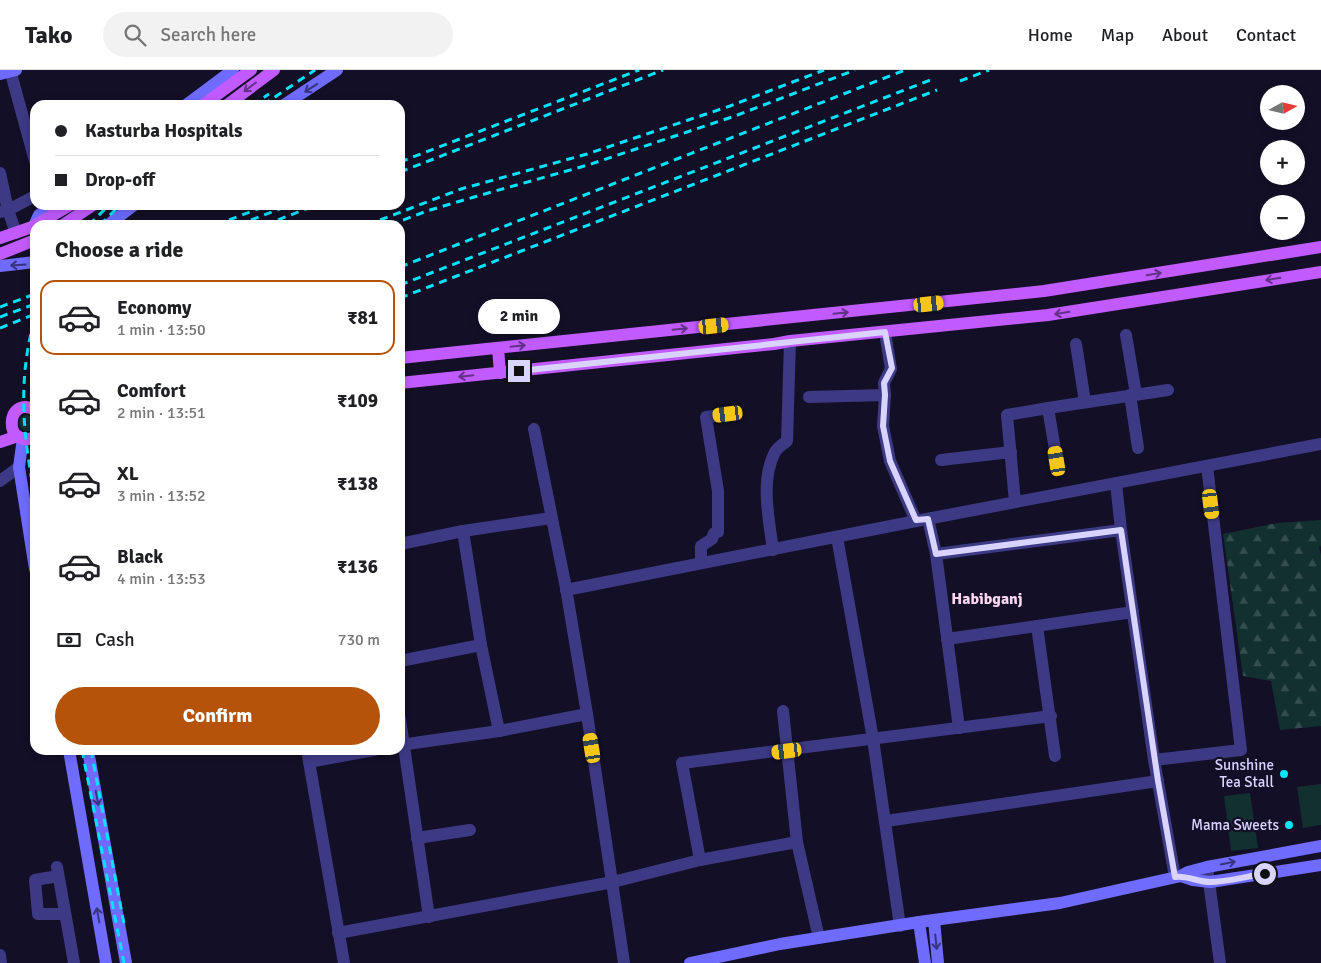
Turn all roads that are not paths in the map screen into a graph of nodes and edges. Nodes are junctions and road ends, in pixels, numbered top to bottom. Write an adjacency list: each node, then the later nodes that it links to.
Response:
1 (233, 70): 6 (main road)
2 (251, 70): 7 (main road)
3 (274, 70): 8 (main road, one-way to 8)
4 (337, 70): 9 (main road, one-way to 9)
5 (9, 71): 10 (street)
6 (193, 100)
7 (210, 100)
8 (234, 100)
9 (292, 100)
10 (30, 144)
11 (0, 173): 17 (street)
12 (30, 198): 17 (street)
13 (44, 210): 18 (main road)
14 (62, 210): 19 (main road)
15 (86, 210): 20 (main road)
16 (128, 210): 21 (main road)
17 (4, 211): 23 (street)
18 (37, 220)
19 (45, 220)
20 (70, 220)
21 (114, 220)
22 (30, 228): 23 (main road)
23 (16, 233): 24 (main road)
24 (0, 238)
25 (30, 242): 27 (main road)
26 (1321, 247): 35 (main road, one-way to 26)
27 (3, 253)
28 (30, 263): 29 (main road, one-way to 29)
29 (0, 266)
30 (1321, 272): 31 (main road, one-way to 31)
31 (885, 332): 33 (main road); 40 (street)
32 (1126, 335): 41 (street)
33 (790, 341): 37 (main road); 69 (street)
34 (1076, 344): 43 (street)
35 (498, 348): 36 (main road); 37 (main road)
36 (405, 357)
37 (500, 373): 38 (main road, one-way to 38)
38 (405, 382)
39 (1168, 390): 41 (street)
40 (885, 395): 42 (street); 63 (street)
41 (1133, 395): 43 (street); 53 (street)
42 (809, 397)
43 (1085, 402): 45 (street)
44 (30, 408): 46 (main road)
45 (1048, 408): 54 (street); 56 (street)
46 (14, 414): 48 (main road); 50 (main road)
47 (728, 414): 71 (street)
48 (0, 425)
49 (534, 429): 62 (street)
50 (25, 437): 51 (main road); 58 (main road)
51 (0, 442)
52 (1321, 444): 57 (street)
53 (1138, 448)
54 (1010, 452): 55 (street); 61 (street)
55 (941, 460)
56 (1057, 461)
57 (1207, 466): 60 (street); 91 (street)
58 (19, 467): 59 (street); 67 (main road)
59 (0, 481)
60 (1116, 483): 61 (street); 64 (street)
61 (1015, 502): 63 (street)
62 (551, 518): 65 (street); 72 (street)
63 (922, 520): 66 (street); 70 (street)
64 (1121, 530): 70 (street); 73 (street)
65 (463, 531): 68 (street); 76 (street)
66 (837, 536): 69 (street); 83 (street)
67 (30, 537)
68 (405, 543)
69 (774, 550): 71 (street)
70 (936, 554): 75 (street)
71 (701, 562): 72 (street)
72 (566, 590): 80 (street)
73 (1133, 612): 74 (street); 91 (street)
74 (1037, 626): 75 (street); 79 (street)
75 (947, 639): 81 (street)
76 (481, 645): 77 (street); 82 (street)
77 (405, 660)
78 (783, 711): 85 (street)
79 (1051, 716): 81 (street); 90 (street)
80 (588, 722): 82 (street); 102 (street)
81 (959, 728): 83 (street)
82 (499, 731): 84 (street)
83 (873, 738): 85 (street); 93 (street)
84 (405, 745)
85 (787, 751): 96 (street); 98 (street)
86 (70, 755): 114 (main road, one-way to 86)
87 (89, 755): 115 (main road, one-way to 115)
88 (404, 755): 95 (street)
89 (308, 756): 109 (street)
90 (1055, 756)
91 (1154, 760): 92 (street)
92 (1158, 781): 93 (street); 101 (street)
93 (886, 821): 108 (street)
94 (470, 830): 95 (street)
95 (417, 838): 105 (street)
96 (797, 842): 98 (street); 110 (street)
97 (1321, 846): 100 (main road, one-way to 97)
98 (700, 860): 102 (street)
99 (1321, 865): 103 (main road)
100 (1207, 867): 101 (main road); 103 (street)
101 (1178, 876): 103 (main road); 106 (main road)
102 (613, 882): 105 (street); 117 (street)
103 (1210, 882): 121 (street)
104 (65, 914): 104 (street); 113 (street)
105 (429, 916): 109 (street)
106 (934, 920): 107 (main road); 120 (main road, one-way to 120)
107 (919, 922): 108 (main road); 119 (main road)
108 (900, 926): 110 (main road)
109 (338, 934): 116 (street)
110 (819, 938): 118 (main road)
111 (0, 955): 112 (street)
112 (1, 963)
113 (74, 963)
114 (106, 963)
115 (126, 963)
116 (344, 963)
117 (624, 963)
118 (690, 963)
119 (925, 963)
120 (938, 963)
121 (1220, 963)

